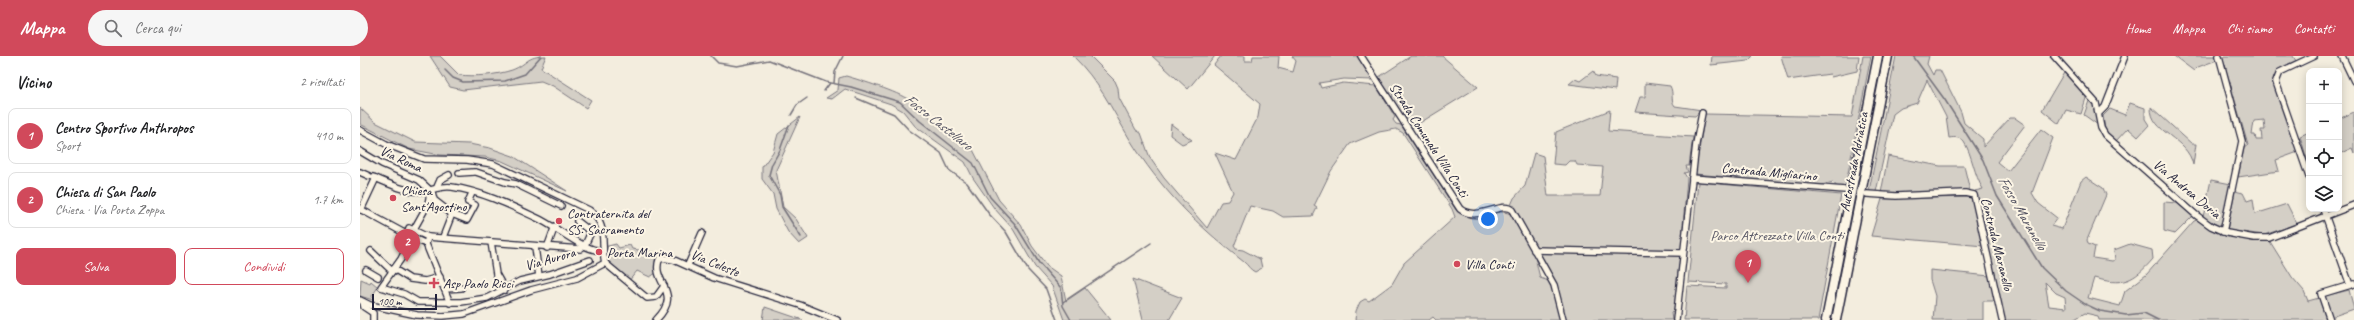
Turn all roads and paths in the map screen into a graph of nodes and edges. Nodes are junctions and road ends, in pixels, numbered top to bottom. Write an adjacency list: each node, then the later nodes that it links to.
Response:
1 (1361, 56): 46 (street, Strada Comunale Villa Conti)
2 (1878, 56): 69 (highway, Autostrada Adriatica)
3 (1888, 56): 70 (highway, Autostrada Adriatica)
4 (2054, 56): 11 (street, Via Andrea Doria)
5 (2124, 56): 11 (street)
6 (2219, 56): 34 (street)
7 (2314, 56): 17 (street)
8 (2342, 56): 9 (street)
9 (2354, 81)
10 (1702, 112): 19 (street)
11 (2099, 113): 34 (street, Via Andrea Doria)
12 (360, 130): 45 (street)
13 (360, 151): 21 (street, Via Roma)
14 (360, 172): 18 (street)
15 (459, 173): 26 (street)
16 (449, 175): 20 (street)
17 (2309, 176)
18 (372, 177): 21 (street); 27 (street)
19 (1692, 178): 22 (street, Contrada Migliarino); 48 (street)
20 (437, 187): 21 (street); 23 (street)
21 (430, 190): 29 (street, Via Roma); 33 (street)
22 (1844, 190)
23 (472, 193): 29 (street, Via Roma); 32 (street)
24 (1867, 194): 71 (street, Contrada Maranello)
25 (2354, 205): 30 (street, Via Andrea Doria)
26 (561, 206)
27 (360, 209): 36 (street)
28 (2324, 212): 30 (street)
29 (452, 214): 38 (street)
30 (2326, 216): 34 (street, Via Andrea Doria); 57 (street)
31 (577, 221): 43 (street)
32 (555, 226): 43 (street); 44 (street)
33 (414, 229): 36 (street); 37 (street)
34 (2223, 232)
35 (702, 233): 51 (street)
36 (406, 234): 39 (street)
37 (428, 237): 38 (street); 41 (street)
38 (443, 237): 40 (street)
39 (412, 238): 41 (street); 53 (street)
40 (491, 242): 42 (street); 61 (street)
41 (426, 244): 55 (street)
42 (535, 247): 44 (street); 54 (street)
43 (584, 247): 44 (street); 45 (street)
44 (547, 248)
45 (600, 250): 50 (street)
46 (1534, 250): 48 (street); 67 (street, Strada Comunale Villa Conti)
47 (372, 252): 53 (street)
48 (1684, 253): 68 (street)
49 (590, 260): 54 (street, Via Aurora)
50 (605, 263): 58 (street); 62 (street)
51 (688, 265): 58 (street, Via Celeste); 66 (street, Via Celeste)
52 (366, 270): 56 (street)
53 (393, 270): 55 (street); 56 (street)
54 (539, 276): 61 (street, Via Aurora)
55 (437, 278): 59 (street)
56 (385, 282): 63 (street, Via Aurora)
57 (2352, 285): 72 (street)
58 (664, 286): 65 (street)
59 (445, 288): 60 (street); 63 (street)
60 (461, 288)
61 (505, 290): 63 (street, Via Aurora)
62 (361, 301): 64 (street)
63 (450, 303)
64 (373, 320)
65 (656, 320)
66 (837, 320)
67 (1563, 320)
68 (1676, 320)
69 (1826, 320)
70 (1836, 320)
71 (2002, 320)
72 (2330, 320)

